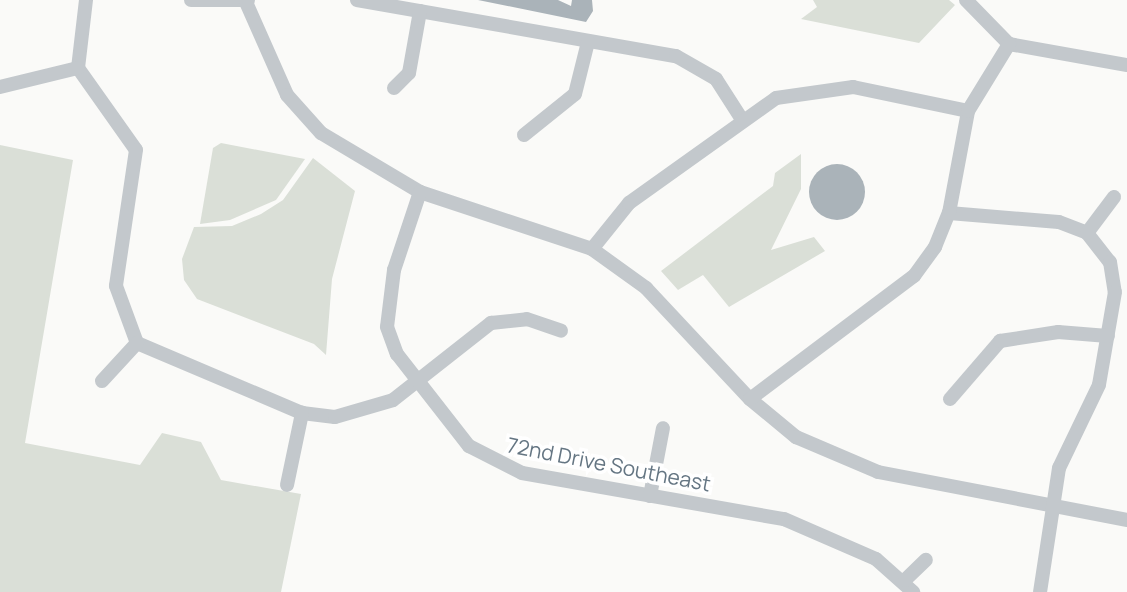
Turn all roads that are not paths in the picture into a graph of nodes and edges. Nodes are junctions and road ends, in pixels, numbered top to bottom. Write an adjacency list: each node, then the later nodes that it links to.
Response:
1 (86, 0): 10 (street)
2 (191, 0): 3 (street)
3 (246, 0): 16 (street)
4 (357, 0): 6 (street)
5 (966, 0): 8 (street)
6 (420, 11): 7 (street); 12 (street)
7 (588, 42): 14 (street); 15 (street)
8 (1009, 44): 9 (street); 13 (street)
9 (1127, 65)
10 (78, 68): 11 (street); 23 (street)
11 (0, 87)
12 (394, 88)
13 (968, 111): 14 (street); 18 (street)
14 (741, 118): 20 (street)
15 (524, 135)
16 (420, 192): 20 (street); 25 (street, 72nd Drive Southeast)
17 (1114, 197): 19 (street)
18 (949, 213): 19 (street); 26 (street)
19 (1087, 233): 22 (street)
20 (592, 249): 26 (street)
21 (561, 331): 25 (street)
22 (1108, 336): 27 (street); 32 (street)
23 (137, 344): 24 (street); 28 (street)
24 (102, 381)
25 (417, 382): 28 (street); 31 (street, 72nd Drive Southeast)
26 (750, 399): 32 (street)
27 (950, 399)
28 (302, 414): 30 (street)
29 (663, 428): 31 (street)
30 (287, 485)
31 (650, 496): 35 (street, 72nd Drive Southeast)
32 (1050, 505): 33 (street); 36 (street)
33 (1127, 520)
34 (926, 560): 35 (street, 72nd Drive Southeast)
35 (909, 586)
36 (1040, 592)

